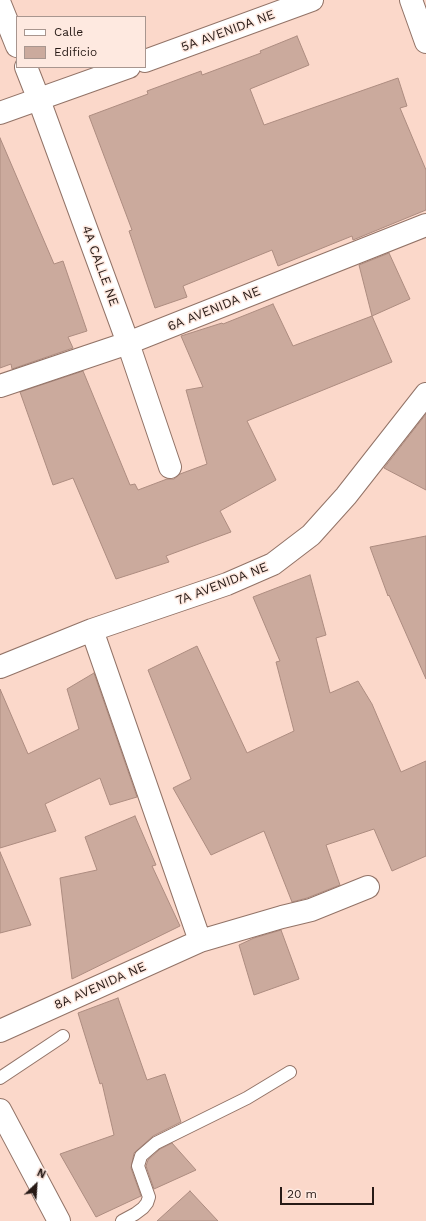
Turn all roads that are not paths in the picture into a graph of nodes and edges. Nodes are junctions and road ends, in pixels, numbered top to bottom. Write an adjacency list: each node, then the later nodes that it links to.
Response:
1 (312, 0): 6 (street, 5A AVENIDA NE)
2 (411, 0): 4 (street)
3 (0, 4): 5 (street)
4 (426, 42)
5 (16, 44)
6 (146, 61)
7 (26, 68): 9 (street, 4A CALLE NE)
8 (126, 68): 9 (street)
9 (39, 100): 10 (street); 12 (street, 4A CALLE NE)
10 (0, 113)
11 (426, 225): 12 (street, 6A AVENIDA NE)
12 (128, 343): 13 (street, 6A AVENIDA NE); 15 (street, 4A CALLE NE)
13 (0, 386)
14 (426, 394): 16 (street, 7A AVENIDA NE)
15 (170, 467)
16 (92, 630): 17 (street, 7A AVENIDA NE); 19 (street)
17 (0, 667)
18 (368, 887): 19 (street, 8A AVENIDA NE)
19 (200, 942): 20 (street, 8A AVENIDA NE)
20 (0, 1031)
21 (62, 1036): 23 (lane)
22 (290, 1072): 26 (lane)
23 (0, 1078)
24 (0, 1110): 25 (street)
25 (59, 1221)
26 (122, 1221)

